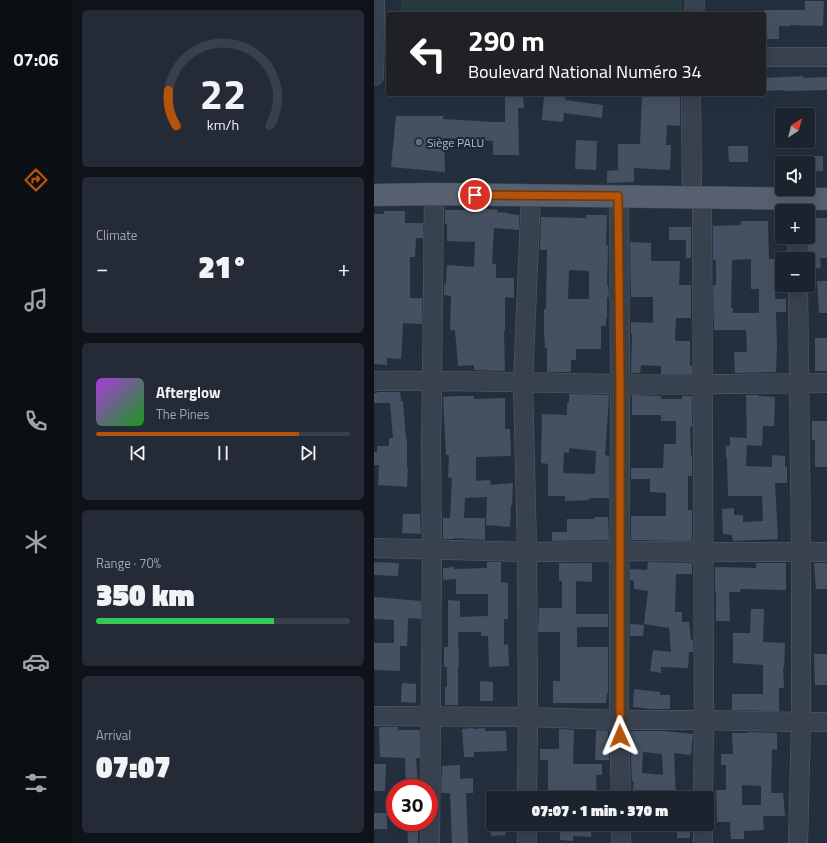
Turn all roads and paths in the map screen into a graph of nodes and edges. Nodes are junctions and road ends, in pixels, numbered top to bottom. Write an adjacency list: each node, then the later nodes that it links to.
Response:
1 (375, 0): 4 (street)
2 (695, 0): 3 (street)
3 (694, 12)
4 (374, 54): 5 (street); 8 (street)
5 (386, 54)
6 (766, 57): 7 (street)
7 (827, 57)
8 (374, 76)
9 (691, 96): 14 (street)
10 (434, 194): 11 (main road); 12 (main road); 20 (street)
11 (374, 195)
12 (531, 195): 13 (main road); 21 (street)
13 (618, 196): 14 (main road); 24 (street)
14 (697, 198): 16 (main road); 25 (street)
15 (827, 199): 17 (main road)
16 (783, 204)
17 (802, 204)
18 (798, 292): 22 (street)
19 (374, 381): 20 (street)
20 (432, 381): 21 (street); 27 (street)
21 (523, 382): 24 (street); 29 (street)
22 (799, 383): 23 (street); 25 (street); 31 (street)
23 (827, 383)
24 (620, 384): 25 (street); 28 (street)
25 (703, 384): 30 (street)
26 (374, 548): 27 (street)
27 (432, 549): 29 (street); 34 (street)
28 (620, 551): 29 (street); 30 (street); 36 (street)
29 (527, 552): 35 (street)
30 (704, 552): 31 (street); 37 (street)
31 (801, 552): 32 (street); 38 (street)
32 (827, 552)
33 (374, 716): 34 (street)
34 (431, 717): 35 (street); 46 (street)
35 (528, 717): 36 (street); 40 (street)
36 (619, 720): 37 (street); 41 (street)
37 (704, 720): 38 (street); 42 (street)
38 (801, 722): 39 (street); 50 (street)
39 (827, 722)
40 (527, 791)
41 (621, 791)
42 (703, 791)
43 (527, 831): 47 (street)
44 (621, 831): 48 (street)
45 (703, 831): 49 (street)
46 (430, 843)
47 (527, 843)
48 (621, 843)
49 (703, 843)
50 (798, 843)

